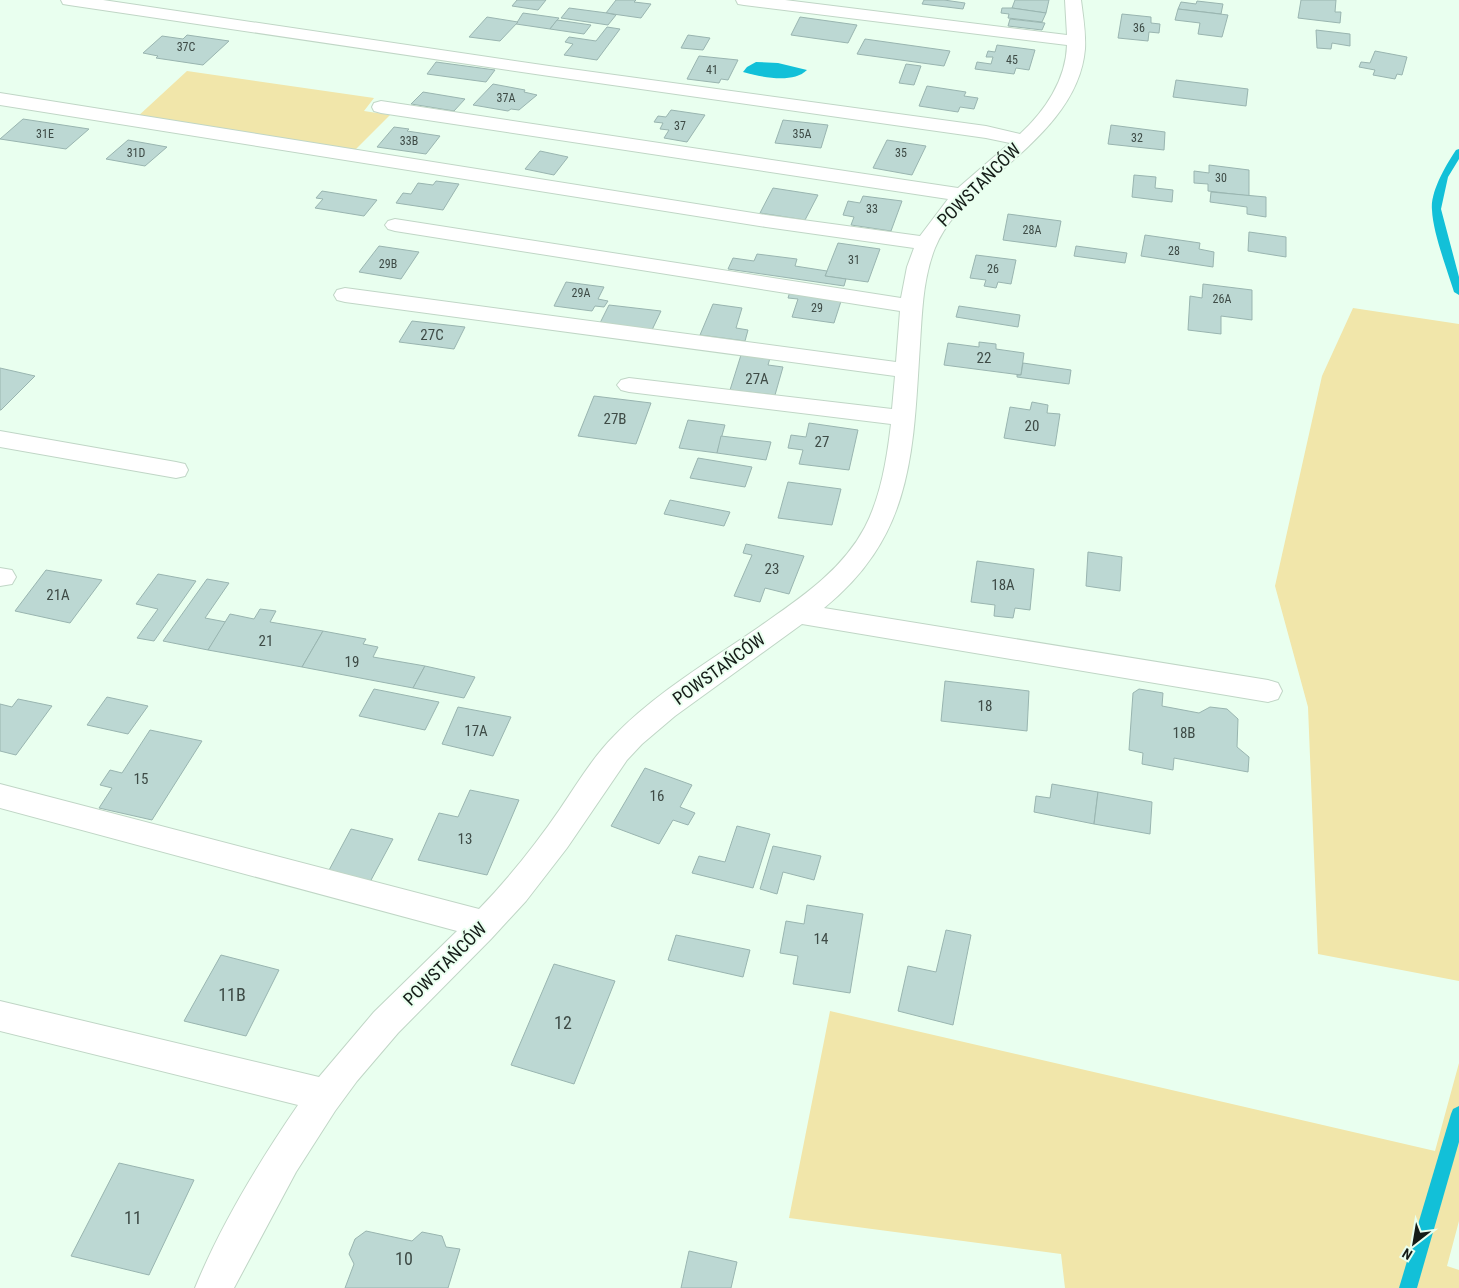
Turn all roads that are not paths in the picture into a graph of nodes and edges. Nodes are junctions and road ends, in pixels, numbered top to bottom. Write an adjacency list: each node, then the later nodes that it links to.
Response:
1 (69, 0): 7 (street)
2 (744, 0): 4 (street)
3 (1072, 0): 4 (street, POWSTAŃCÓW)
4 (1076, 41): 7 (street, POWSTAŃCÓW)
5 (0, 99): 10 (street)
6 (381, 107): 8 (street)
7 (1023, 140): 8 (street, POWSTAŃCÓW)
8 (963, 195): 10 (street, POWSTAŃCÓW)
9 (395, 225): 12 (street)
10 (926, 243): 12 (street, POWSTAŃCÓW)
11 (345, 295): 13 (street)
12 (911, 306): 13 (street, POWSTAŃCÓW)
13 (907, 371): 15 (street, POWSTAŃCÓW)
14 (629, 385): 15 (street)
15 (902, 418): 18 (street, POWSTAŃCÓW)
16 (0, 439): 17 (street)
17 (176, 470)
18 (797, 613): 19 (street); 21 (street, POWSTAŃCÓW)
19 (1268, 691)
20 (0, 796): 21 (street)
21 (484, 924): 23 (street, POWSTAŃCÓW)
22 (0, 1016): 23 (street)
23 (325, 1095): 24 (street, POWSTAŃCÓW)
24 (214, 1288)

